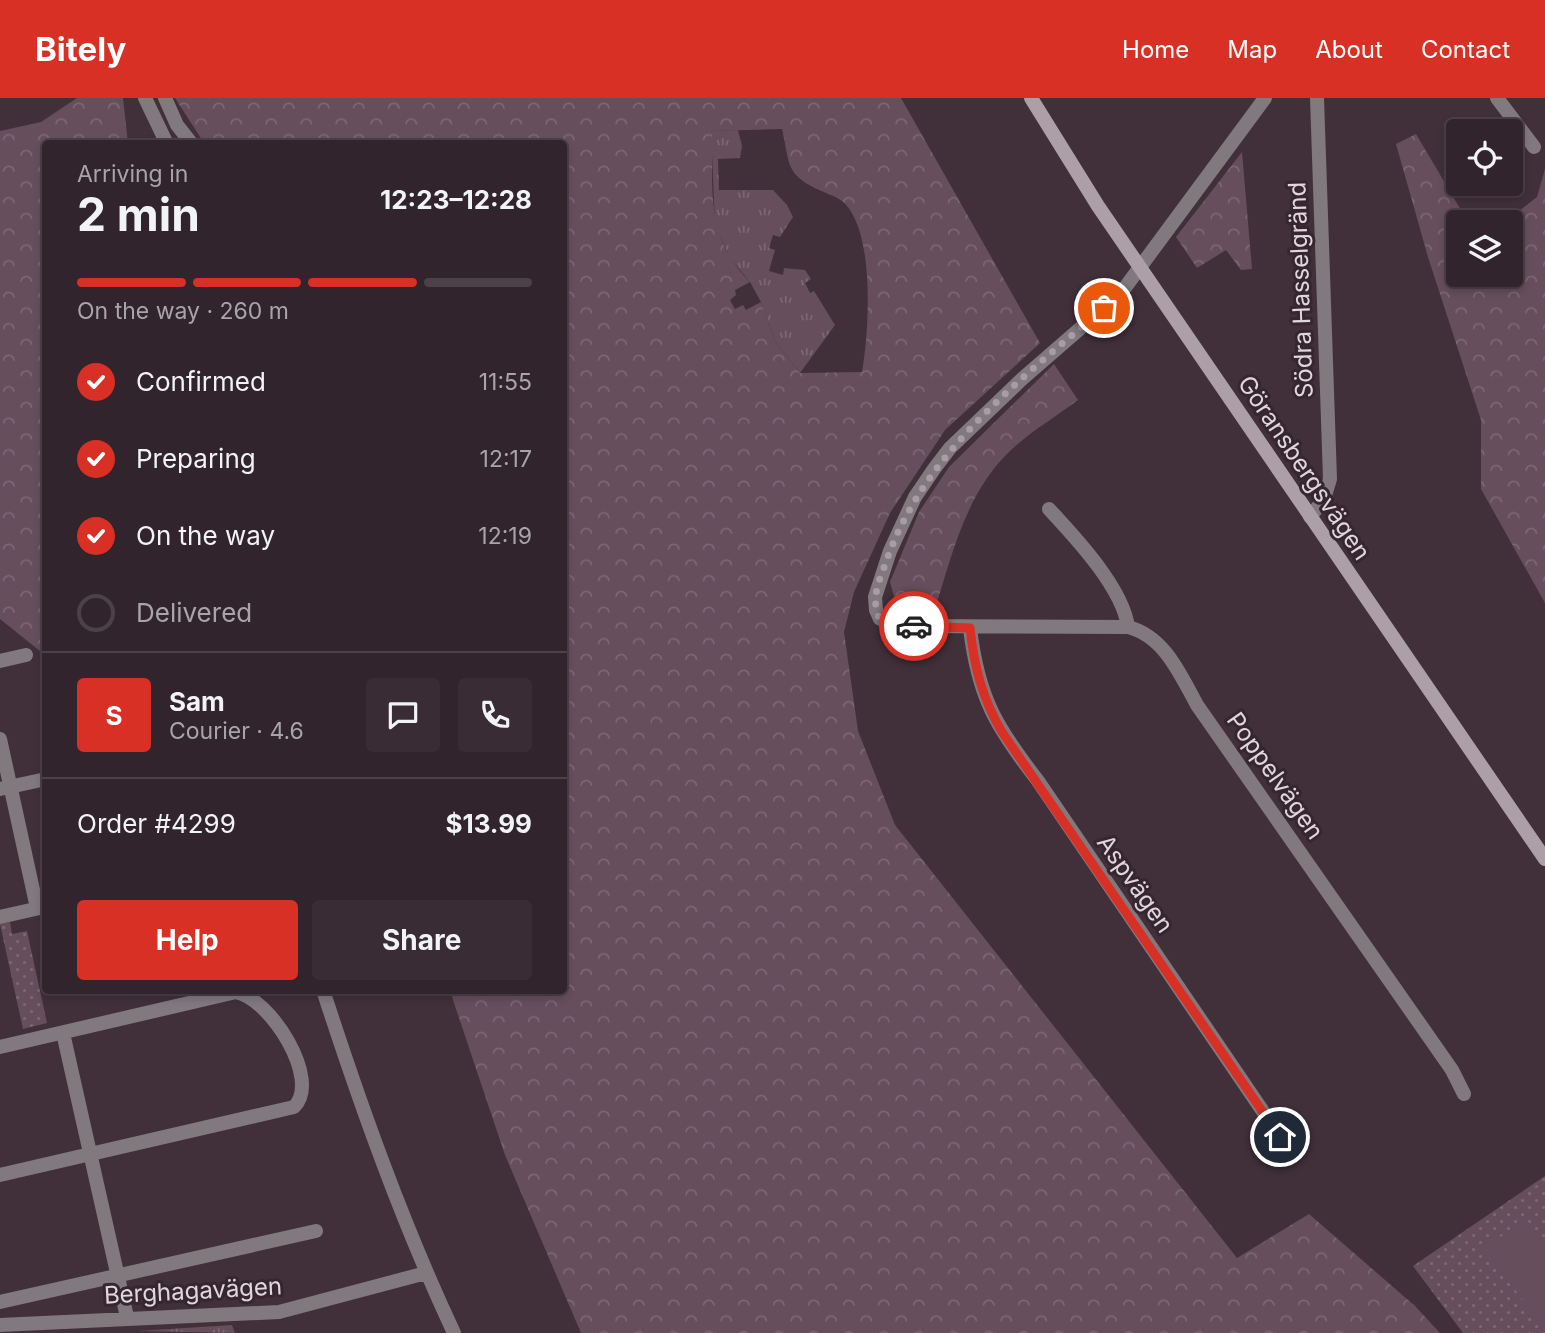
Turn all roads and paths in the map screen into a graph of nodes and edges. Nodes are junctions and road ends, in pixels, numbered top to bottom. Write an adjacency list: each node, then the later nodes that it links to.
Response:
1 (145, 98): 7 (street)
2 (165, 98): 8 (street)
3 (1031, 98): 10 (street, Göransbergsvägen)
4 (1265, 98): 10 (street)
5 (1317, 98): 12 (street, Södra Hasselgränd)
6 (1497, 98): 9 (street)
7 (165, 140)
8 (189, 140)
9 (1534, 147)
10 (1139, 265): 12 (street, Göransbergsvägen); 14 (street)
11 (1049, 509): 13 (street)
12 (1310, 517): 20 (street, Göransbergsvägen)
13 (1128, 627): 14 (street); 28 (street, Poppelvägen)
14 (970, 628): 29 (street, Aspvägen)
15 (26, 655): 16 (street)
16 (0, 661)
17 (0, 739): 19 (street)
18 (42, 780): 19 (street)
19 (5, 788): 21 (street)
20 (1545, 859)
21 (41, 907): 22 (street)
22 (0, 917)
23 (236, 994): 26 (street)
24 (242, 994): 30 (street)
25 (324, 994): 33 (street)
26 (63, 1033): 27 (street); 30 (street)
27 (0, 1047)
28 (1464, 1094)
29 (1292, 1154)
30 (90, 1156): 31 (street); 34 (street)
31 (0, 1175)
32 (316, 1231): 34 (street)
33 (426, 1273): 36 (street, Berghagavägen); 38 (street)
34 (118, 1276): 35 (street); 36 (street)
35 (0, 1302)
36 (127, 1317): 37 (street, Berghagavägen)
37 (0, 1325)
38 (454, 1333)

